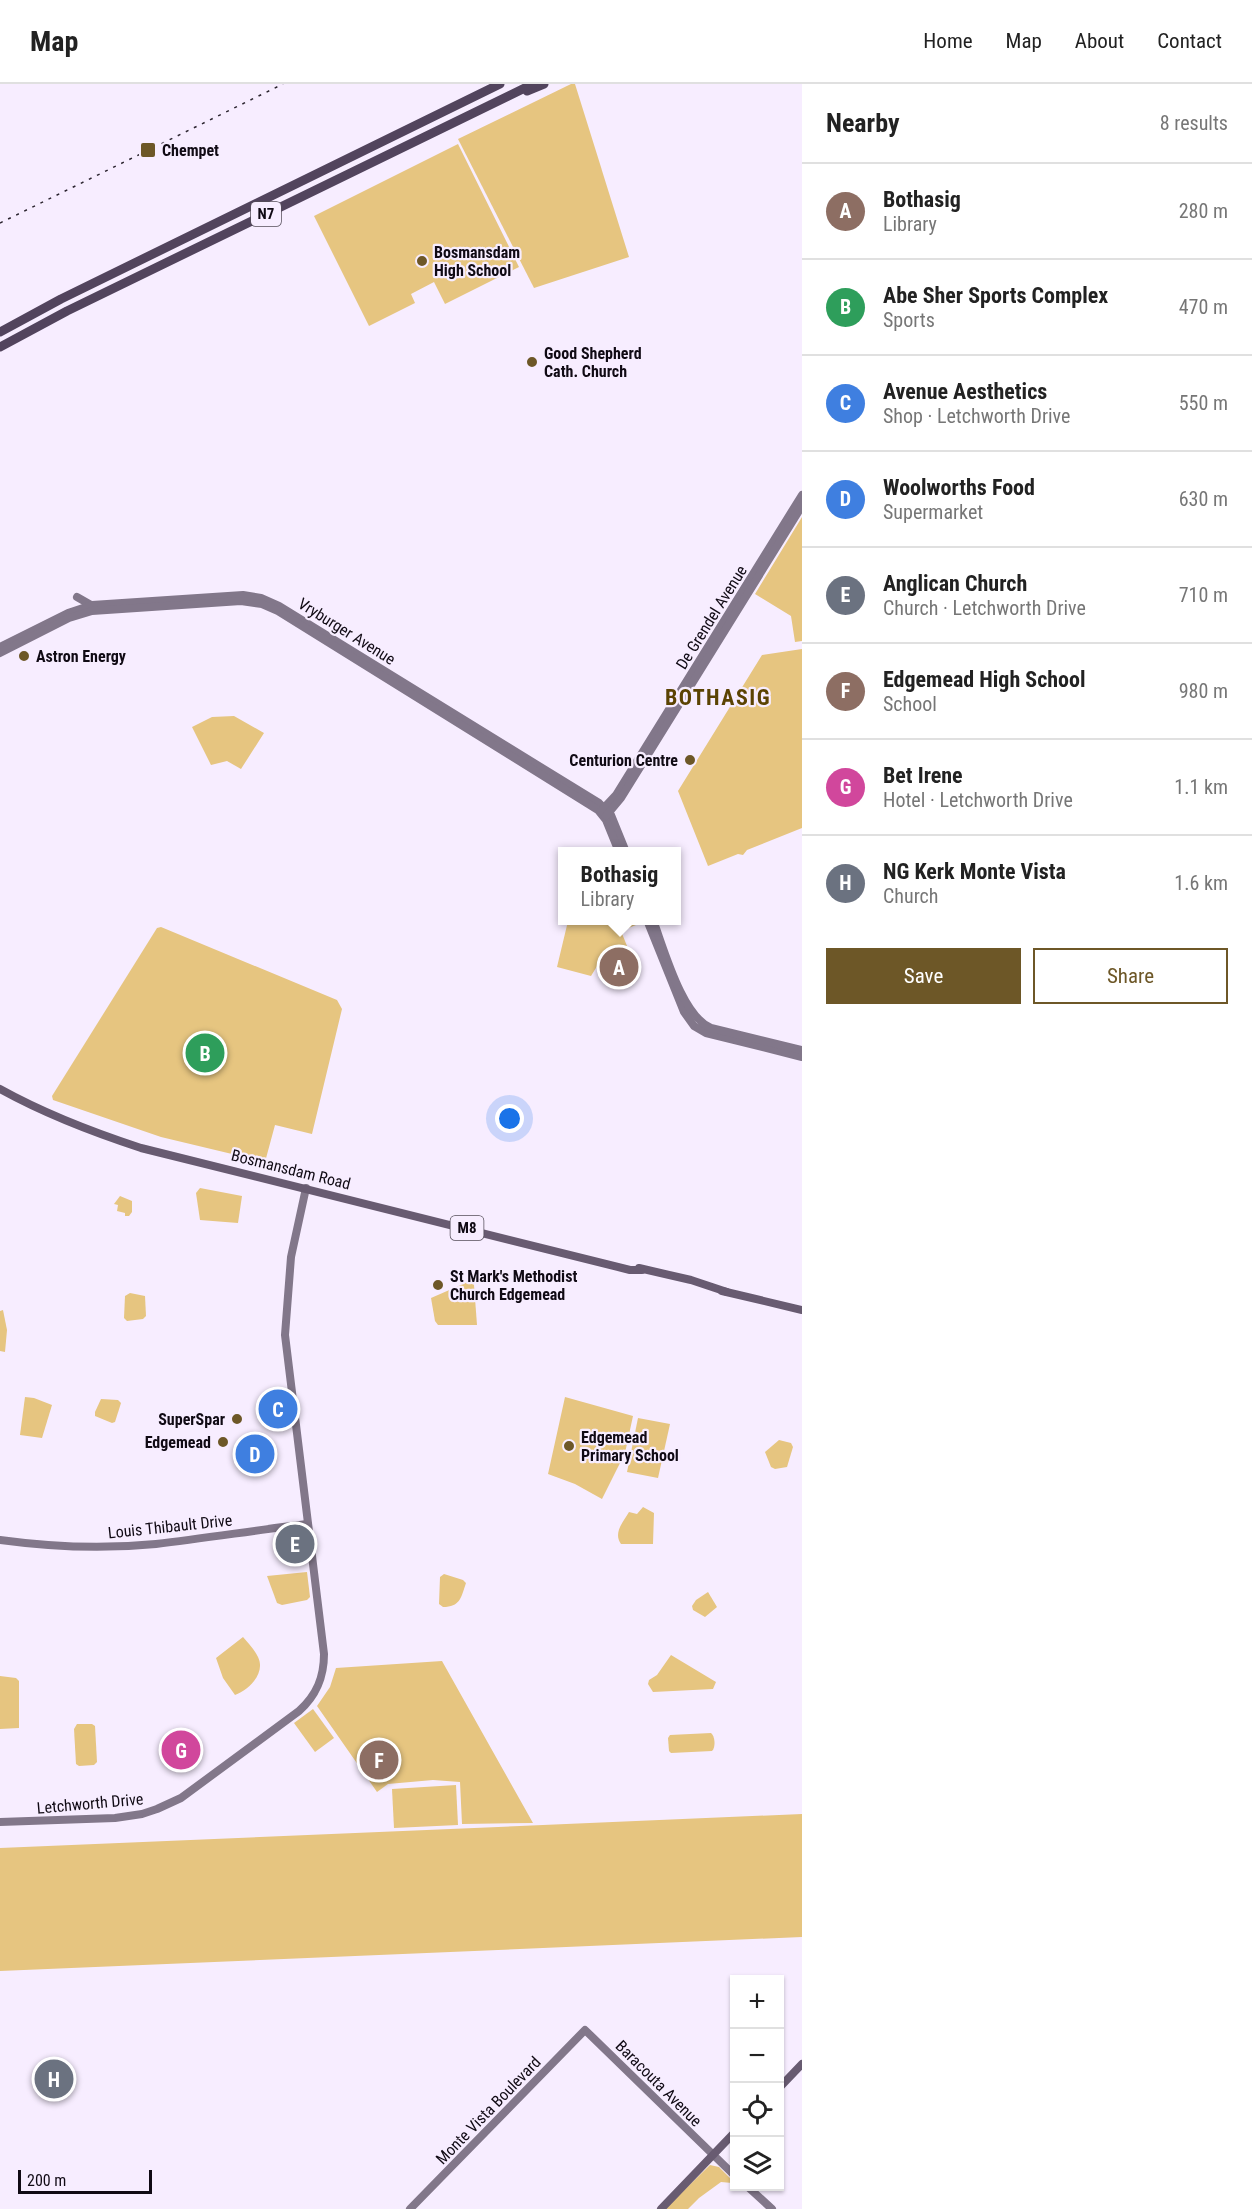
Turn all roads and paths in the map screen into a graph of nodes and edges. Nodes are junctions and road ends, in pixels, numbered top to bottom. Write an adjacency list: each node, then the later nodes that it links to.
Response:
1 (500, 84): 5 (highway, N7)
2 (533, 84): 4 (highway, N7)
3 (544, 84): 4 (highway)
4 (510, 96): 6 (highway, N7)
5 (0, 332)
6 (0, 347)
7 (802, 495): 13 (street, De Grendel Avenue)
8 (802, 506): 13 (street, De Grendel Avenue)
9 (77, 597): 10 (street)
10 (92, 605): 11 (street, Vryburger Avenue); 13 (street, Vryburger Avenue)
11 (0, 647)
12 (0, 653): 13 (street, Vryburger Avenue)
13 (605, 812): 14 (street); 15 (street)
14 (617, 847)
15 (623, 847)
16 (649, 925): 19 (street)
17 (655, 925): 18 (street)
18 (802, 1050)
19 (802, 1057)
20 (0, 1089): 21 (main road, Bosmansdam Road / M8)
21 (306, 1188): 22 (main road, Bosmansdam Road / M8); 23 (street, Letchworth Drive)
22 (802, 1310)
23 (307, 1524): 24 (street, Louis Thibault Drive); 25 (street, Letchworth Drive)
24 (0, 1540)
25 (0, 1822)
26 (585, 2030): 30 (street, Baracouta Avenue); 33 (street, Monte Vista Boulevard)
27 (802, 2064): 28 (main road)
28 (784, 2083)
29 (731, 2137): 30 (main road)
30 (714, 2155): 31 (street, Baracouta Avenue); 34 (main road)
31 (730, 2170)
32 (752, 2191): 35 (street)
33 (410, 2209)
34 (661, 2209)
35 (772, 2209)

